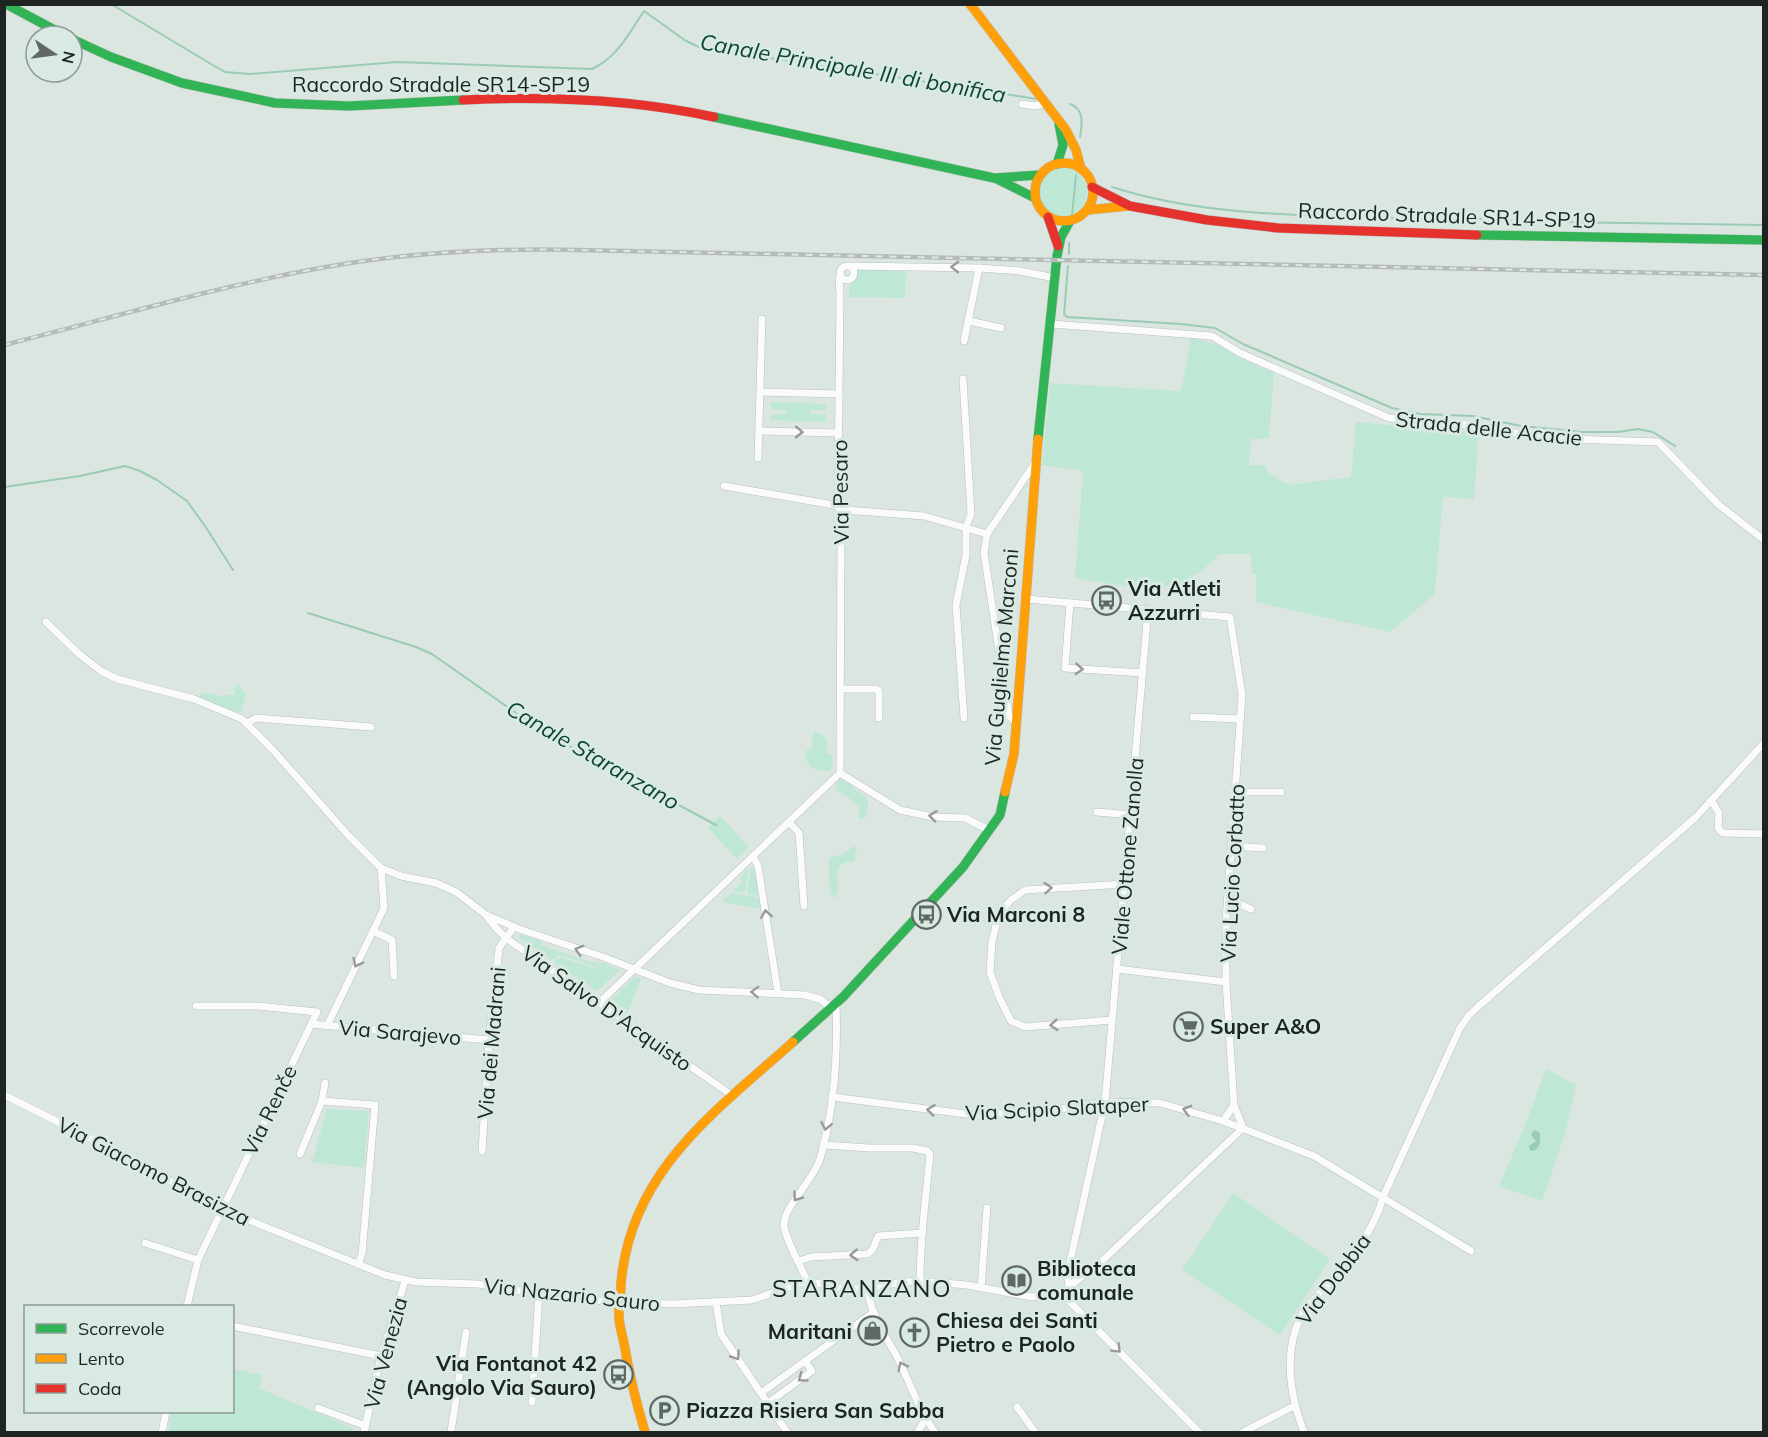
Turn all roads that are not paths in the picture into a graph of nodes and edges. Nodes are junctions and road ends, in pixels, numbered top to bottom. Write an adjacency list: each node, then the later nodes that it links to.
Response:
1 (6, 4): 3 (main road)
2 (970, 4): 6 (main road)
3 (44, 24)
4 (84, 44): 11 (main road, Raccordo Stradale SR14-SP19)
5 (1022, 104): 6 (street)
6 (1047, 104): 7 (main road)
7 (1057, 118): 8 (main road); 9 (main road)
8 (1057, 164): 9 (main road); 10 (main road, Raccordo Stradale SR14-SP19)
9 (1081, 169): 12 (main road)
10 (1040, 175): 11 (main road, Raccordo Stradale SR14-SP19); 13 (main road)
11 (994, 178): 13 (main road, Raccordo Stradale SR14-SP19)
12 (1092, 187): 14 (main road, Raccordo Stradale SR14-SP19); 15 (main road)
13 (1035, 198): 16 (main road, Raccordo Stradale SR14-SP19)
14 (1130, 206): 15 (main road, Raccordo Stradale SR14-SP19); 18 (main road, Raccordo Stradale SR14-SP19)
15 (1087, 210): 17 (main road, Raccordo Stradale SR14-SP19)
16 (1048, 217): 17 (main road); 19 (main road, Via Guglielmo Marconi)
17 (1070, 221): 19 (main road, Via Guglielmo Marconi)
18 (1764, 240)
19 (1058, 247): 23 (main road, Via Guglielmo Marconi)
20 (849, 266): 21 (street, one-way to 20); 22 (street); 24 (street, Via Pesaro)
21 (979, 268): 23 (street); 27 (street)
22 (840, 275): 24 (street); 25 (street, Via Pesaro)
23 (1055, 278): 28 (main road, Via Guglielmo Marconi)
24 (847, 280): 25 (street, Via Pesaro)
25 (840, 295): 33 (street, Via Pesaro)
26 (762, 319): 32 (street)
27 (969, 321): 29 (street); 30 (street)
28 (1051, 324): 37 (main road, Via Guglielmo Marconi); 42 (street, Strada delle Acacie)
29 (1001, 328)
30 (964, 341)
31 (963, 379): 40 (street)
32 (761, 392): 33 (street); 34 (street)
33 (839, 394): 35 (street, Via Pesaro)
34 (759, 431): 35 (street, one-way to 35); 36 (street)
35 (839, 433): 39 (street, Via Pesaro)
36 (758, 458)
37 (1036, 462): 41 (street); 43 (main road, Via Guglielmo Marconi)
38 (724, 486): 39 (street)
39 (840, 508): 40 (street); 48 (street, Via Pesaro)
40 (966, 527): 41 (street); 51 (street)
41 (987, 534): 53 (street)
42 (1764, 540)
43 (1026, 599): 44 (street); 53 (main road, Via Guglielmo Marconi)
44 (1070, 603): 45 (street); 47 (street, one-way to 47)
45 (1148, 610): 47 (street, Viale Ottone Zanolla); 52 (street, Via Lucio Corbatto)
46 (46, 622): 54 (street)
47 (1143, 673): 62 (street, Viale Ottone Zanolla)
48 (841, 689): 50 (street); 57 (street, Via Pesaro)
49 (1193, 717): 52 (street)
50 (879, 718)
51 (964, 718)
52 (1240, 719): 58 (street, Via Lucio Corbatto)
53 (1016, 722): 64 (main road, Via Guglielmo Marconi)
54 (247, 723): 55 (street); 69 (street)
55 (371, 727)
56 (1764, 743): 60 (street, Via Dobbia)
57 (840, 773): 63 (street); 64 (street, one-way to 57)
58 (1236, 792): 59 (street); 66 (street, Via Lucio Corbatto)
59 (1281, 792)
60 (1712, 800): 65 (street); 102 (street, Via Dobbia)
61 (1097, 812): 62 (street)
62 (1132, 815): 70 (street, Viale Ottone Zanolla)
63 (789, 822): 68 (street); 72 (street)
64 (989, 830): 85 (main road, Via Guglielmo Marconi)
65 (1764, 834)
66 (1231, 846): 67 (street); 71 (street, Via Lucio Corbatto)
67 (1263, 848)
68 (753, 856): 79 (street); 82 (street, one-way to 68)
69 (381, 868): 74 (street); 76 (street)
70 (1125, 884): 78 (street, Viale Ottone Zanolla); 86 (street, one-way to 70)
71 (1228, 899): 73 (street); 81 (street, Via Lucio Corbatto)
72 (804, 906)
73 (1251, 909)
74 (486, 915): 75 (street); 77 (street, Via Salvo D'Acquisto)
75 (514, 927): 77 (street, Via dei Madrani); 79 (street, one-way to 75)
76 (373, 931): 80 (street); 88 (street, one-way to 88)
77 (506, 938): 83 (street, Via Salvo D'Acquisto); 89 (street, Via dei Madrani)
78 (1117, 969): 81 (street); 86 (street, Viale Ottone Zanolla)
79 (634, 970): 82 (street, one-way to 79); 83 (street)
80 (394, 976)
81 (1226, 982): 96 (street, Via Lucio Corbatto)
82 (778, 993): 85 (street)
83 (600, 1002): 92 (street, Via Salvo D'Acquisto)
84 (196, 1006): 87 (street, Via Renče)
85 (833, 1006): 92 (main road, Via Guglielmo Marconi); 93 (street)
86 (1112, 1020): 95 (street, Viale Ottone Zanolla)
87 (311, 1024): 88 (street, Via Sarajevo); 104 (street, Via Renče)
88 (327, 1026): 89 (street, Via Sarajevo)
89 (489, 1040): 100 (street, Via dei Madrani)
90 (325, 1083): 94 (street)
91 (4, 1095): 104 (street, Via Giacomo Brasizza)
92 (733, 1096): 120 (main road, Via Guglielmo Marconi)
93 (832, 1097): 95 (street, Via Scipio Slataper, one-way to 93); 99 (street, one-way to 99)
94 (322, 1101): 101 (street); 110 (street)
95 (1105, 1102): 97 (street, Via Scipio Slataper, one-way to 95); 116 (street, Viale Ottone Zanolla)
96 (1234, 1105): 97 (street); 98 (street, Via Lucio Corbatto)
97 (1223, 1121): 98 (street, Via Scipio Slataper)
98 (1243, 1128): 102 (street, Via Scipio Slataper); 116 (street)
99 (823, 1145): 105 (street); 109 (street, one-way to 109)
100 (482, 1151)
101 (300, 1154)
102 (1383, 1197): 107 (street, Via Scipio Slataper); 130 (street, Via Dobbia)
103 (987, 1208): 115 (street)
104 (221, 1209): 108 (street, Via Renče); 110 (street, Via Giacomo Brasizza)
105 (922, 1233): 109 (street, one-way to 109); 113 (street)
106 (145, 1243): 108 (street)
107 (1471, 1251)
108 (198, 1260): 121 (street, Via Renče)
109 (800, 1261): 112 (street)
110 (358, 1264): 111 (street, Via Giacomo Brasizza)
111 (405, 1281): 118 (street, Via Nazario Sauro); 125 (street, Via Venezia)
112 (807, 1281): 114 (street); 119 (street, Via Nazario Sauro)
113 (920, 1281): 114 (street); 115 (street)
114 (868, 1288): 122 (street)
115 (981, 1288): 117 (street)
116 (1070, 1288): 117 (street)
117 (1061, 1293): 143 (street, one-way to 143)
118 (539, 1294): 120 (street, Via Nazario Sauro); 128 (street)
119 (716, 1302): 120 (street, Via Nazario Sauro); 127 (street, one-way to 127)
120 (619, 1303): 138 (main road, Via Guglielmo Marconi)
121 (187, 1305)
122 (874, 1312): 126 (street); 134 (street, one-way to 122)
123 (234, 1326): 125 (street)
124 (466, 1332): 137 (street)
125 (381, 1356): 135 (street, Via Venezia)
126 (804, 1361): 127 (street); 129 (street, one-way to 129)
127 (761, 1393): 129 (street)
128 (532, 1402)
129 (768, 1403): 139 (street)
130 (1294, 1406): 144 (street); 145 (street, Via Dobbia)
131 (1017, 1407): 142 (street)
132 (318, 1408): 135 (street, Via Venezia)
133 (166, 1413): 136 (street)
134 (925, 1419): 140 (street); 141 (street)
135 (365, 1429)
136 (162, 1432)
137 (451, 1432)
138 (645, 1432)
139 (787, 1432)
140 (918, 1432)
141 (935, 1432)
142 (1035, 1432)
143 (1199, 1432)
144 (1243, 1432)
145 (1304, 1432)

